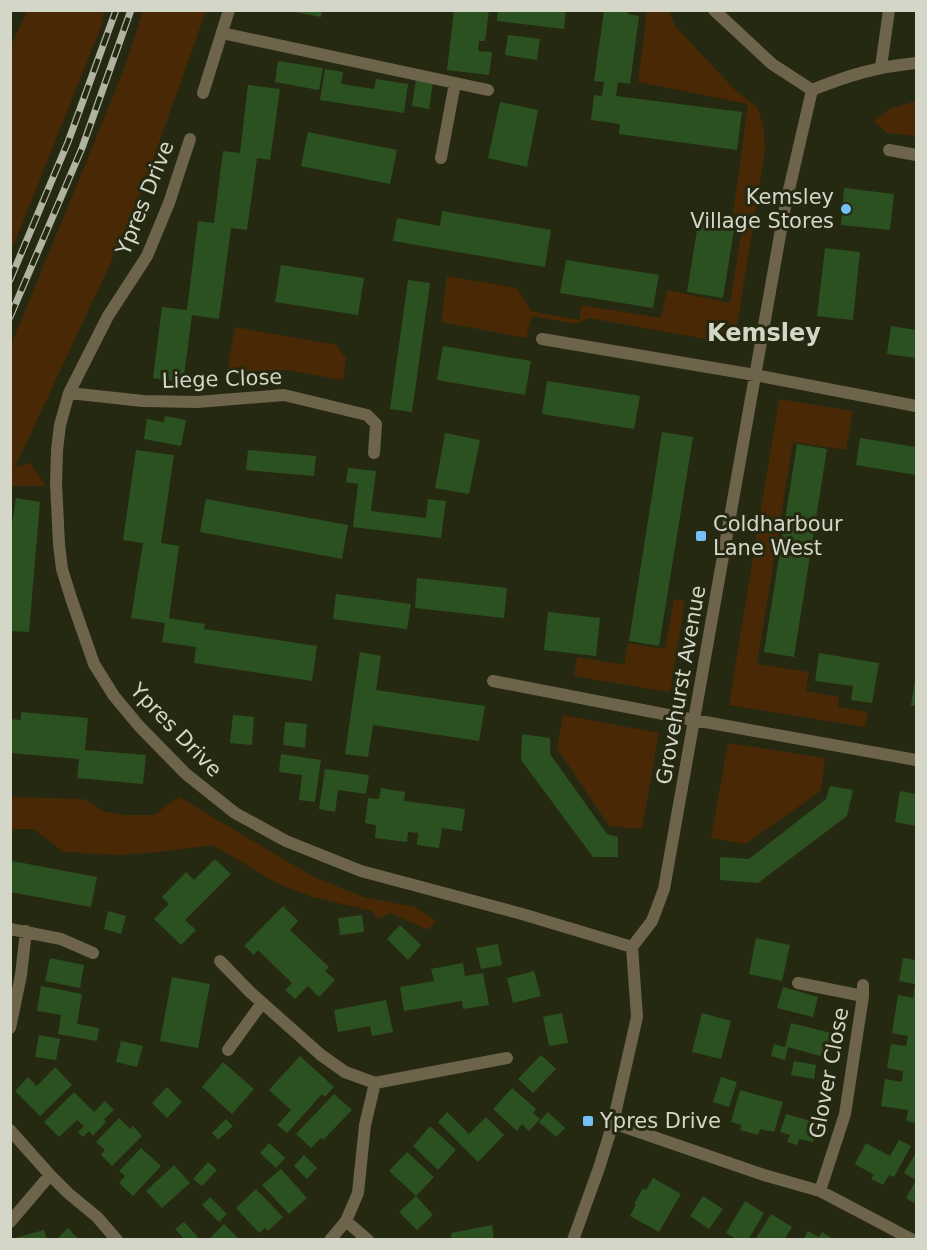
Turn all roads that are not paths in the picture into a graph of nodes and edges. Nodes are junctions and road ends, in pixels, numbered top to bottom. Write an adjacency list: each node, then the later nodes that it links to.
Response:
1 (230, 10): 4 (street)
2 (714, 10): 9 (street)
3 (889, 10): 6 (street)
4 (222, 33): 7 (street); 10 (street)
5 (916, 63): 6 (street)
6 (881, 67): 9 (street)
7 (455, 83): 8 (street); 14 (street)
8 (488, 90)
9 (812, 90): 16 (street, Grovehurst Avenue)
10 (203, 93)
11 (190, 138): 17 (street, Ypres Drive)
12 (889, 150): 13 (street)
13 (916, 155)
14 (441, 158)
15 (542, 339): 16 (street)
16 (755, 375): 18 (street); 21 (street, Grovehurst Avenue)
17 (69, 393): 19 (street, Liege Close); 25 (street, Ypres Drive)
18 (916, 406)
19 (374, 453)
20 (493, 681): 21 (street)
21 (694, 720): 22 (street); 25 (street, Grovehurst Avenue)
22 (916, 760)
23 (10, 929): 24 (street)
24 (26, 931): 26 (street); 30 (street)
25 (632, 947): 34 (street)
26 (93, 953)
27 (220, 961): 29 (street)
28 (798, 983): 37 (street, Glover Close)
29 (262, 1003): 31 (street); 33 (street)
30 (10, 1028)
31 (228, 1050)
32 (507, 1058): 33 (street)
33 (375, 1083): 38 (street)
34 (612, 1123): 37 (street); 43 (street)
35 (10, 1130): 36 (street)
36 (50, 1174): 39 (street); 40 (street)
37 (820, 1191): 44 (street)
38 (346, 1221): 41 (street); 42 (street)
39 (10, 1222)
40 (117, 1239)
41 (330, 1239)
42 (368, 1239)
43 (573, 1239)
44 (912, 1239)

